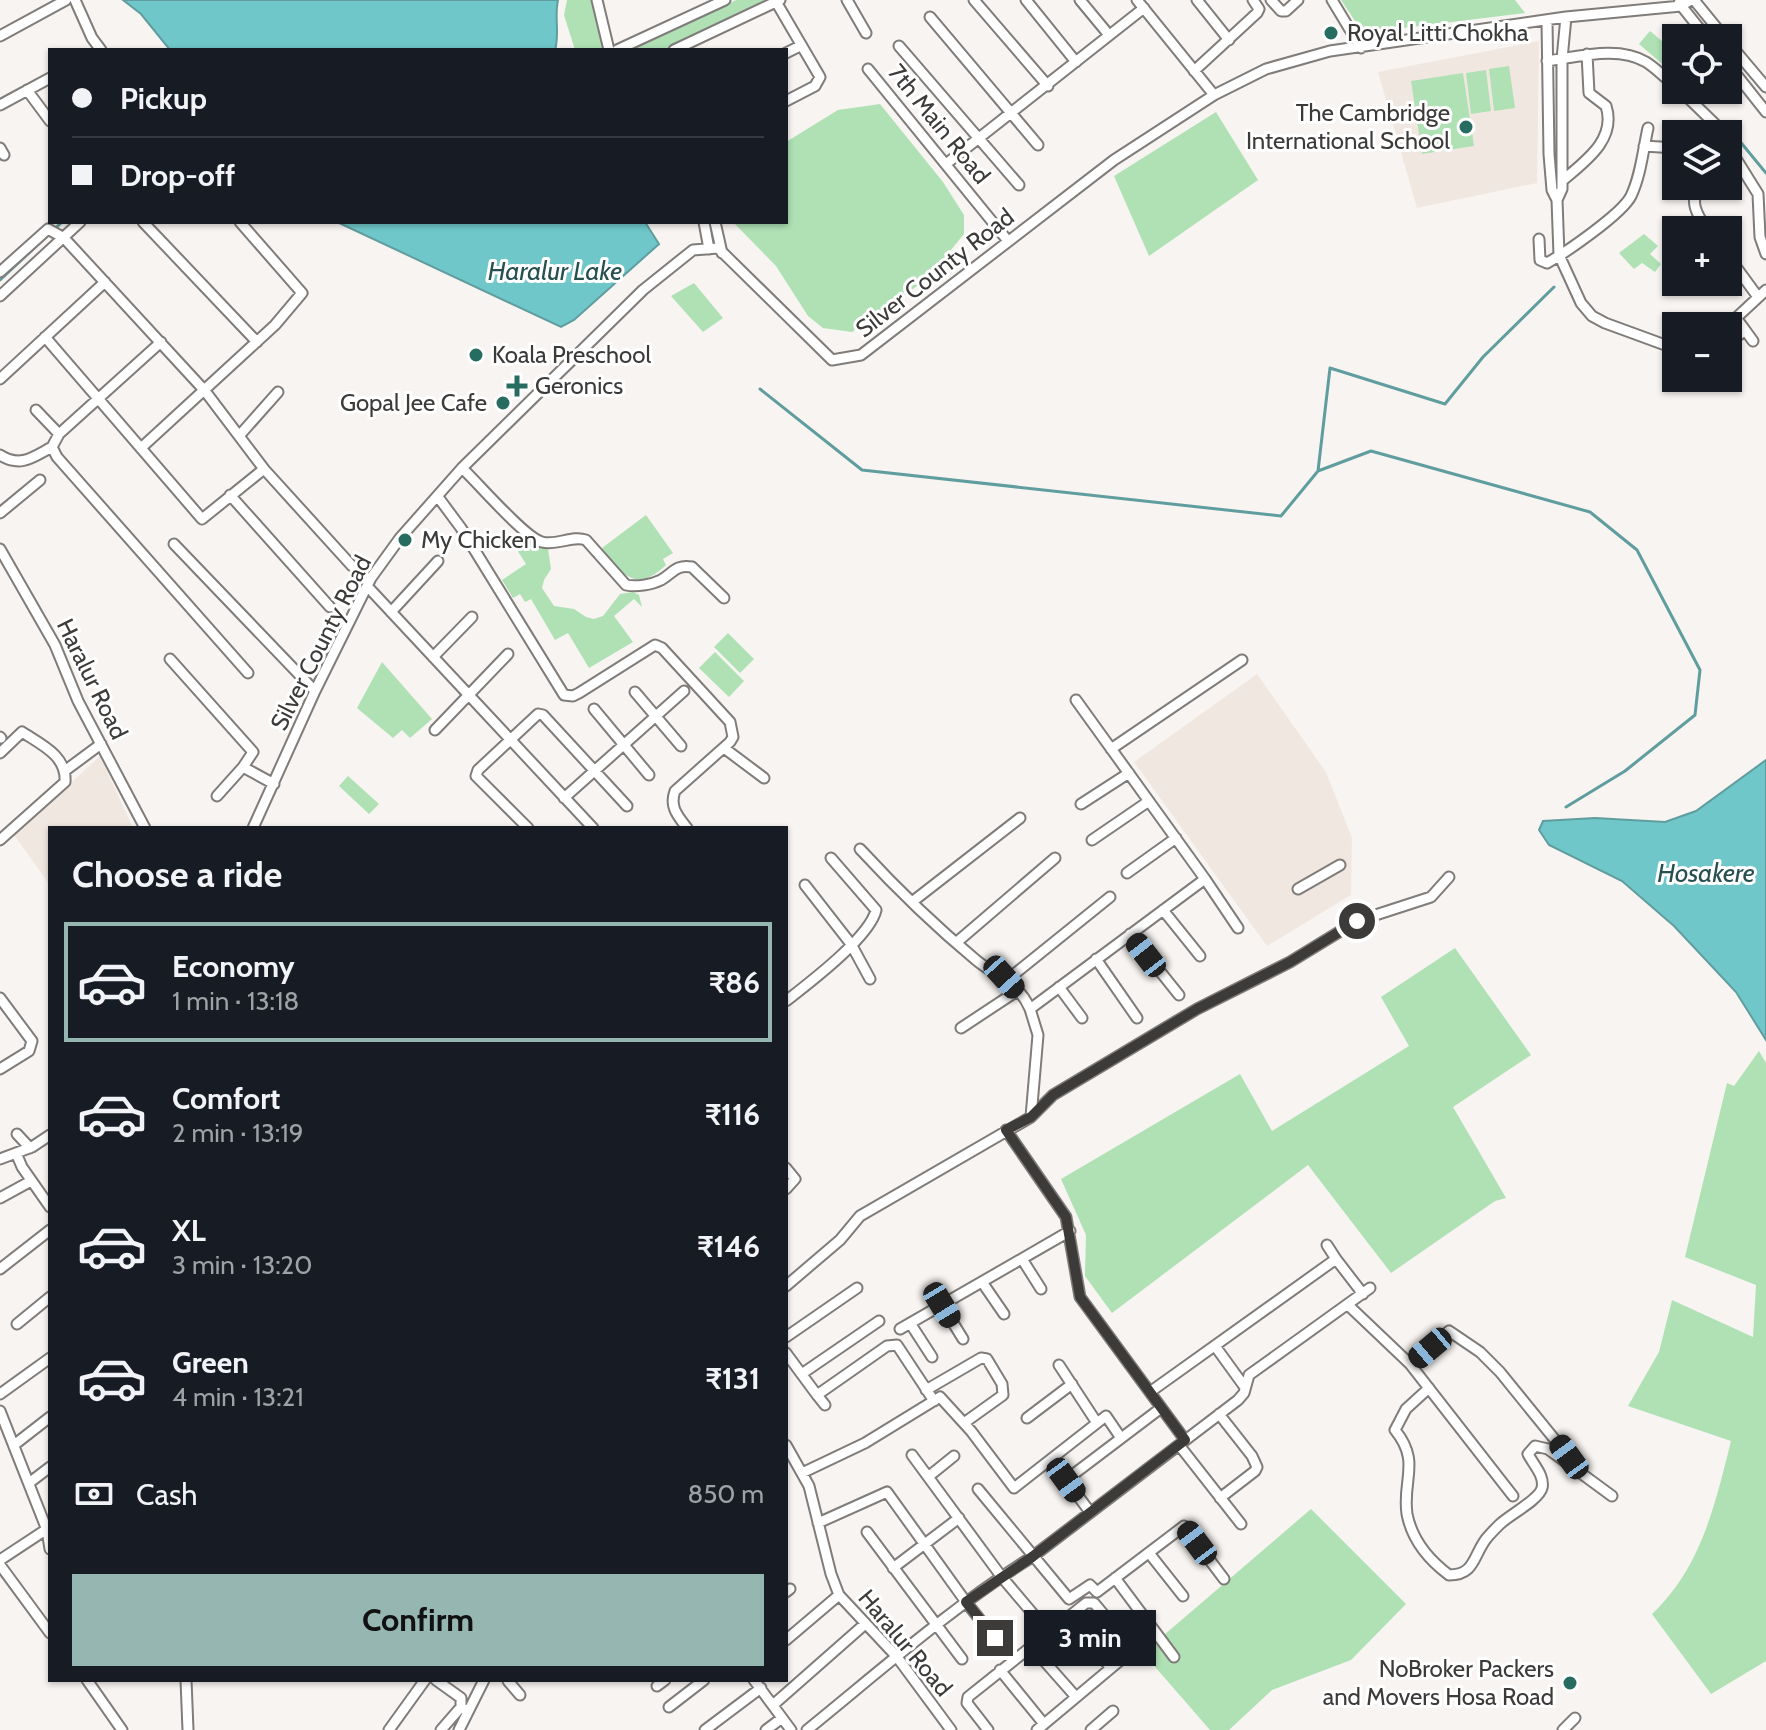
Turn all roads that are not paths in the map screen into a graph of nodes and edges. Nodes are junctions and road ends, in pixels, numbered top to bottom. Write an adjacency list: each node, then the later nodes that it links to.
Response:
1 (66, 0): 25 (street)
2 (75, 0): 29 (street)
3 (597, 0): 30 (street)
4 (725, 0): 31 (street)
5 (847, 0): 23 (street)
6 (974, 0): 45 (street)
7 (1026, 0): 39 (street)
8 (1080, 0): 24 (street)
9 (1197, 0): 26 (street)
10 (1253, 0): 26 (street)
11 (1271, 0): 12 (street)
12 (1298, 0)
13 (1332, 0): 33 (street)
14 (1692, 0): 16 (street, Silver County Road); 22 (street)
15 (777, 1): 27 (street); 32 (street)
16 (1679, 3): 19 (street, Silver County Road); 21 (street)
17 (1140, 4): 24 (street); 41 (street)
18 (930, 17): 53 (street)
19 (1566, 17): 20 (street, Silver County Road); 36 (street)
20 (1547, 21): 33 (street, Silver County Road); 38 (street)
21 (1696, 24)
22 (1712, 24)
23 (866, 33)
24 (1109, 35): 39 (street)
25 (0, 36)
26 (1229, 40): 41 (street)
27 (800, 46): 34 (street); 49 (street)
28 (899, 46): 57 (street)
29 (100, 48)
30 (609, 48)
31 (621, 48)
32 (678, 48)
33 (1361, 48): 48 (street, Silver County Road)
34 (788, 52)
35 (1587, 54): 36 (street); 42 (street); 63 (street)
36 (1562, 59): 38 (street); 63 (street)
37 (1742, 59): 46 (street)
38 (1547, 61): 65 (street)
39 (1076, 62): 45 (street)
40 (868, 69): 61 (street, 7th Main Road)
41 (1194, 71): 48 (street)
42 (1662, 75)
43 (48, 79): 47 (street)
44 (1742, 82): 52 (street)
45 (1048, 86): 53 (street)
46 (1766, 87)
47 (27, 90): 51 (street); 54 (street)
48 (1214, 95): 73 (street, Silver County Road)
49 (788, 100)
50 (1694, 104): 55 (street)
51 (0, 105)
52 (1766, 112)
53 (1013, 113): 57 (street); 58 (street)
54 (48, 118)
55 (1711, 120)
56 (1648, 128): 59 (street)
57 (981, 138): 61 (street); 64 (street)
58 (1038, 145)
59 (1644, 146): 60 (street); 77 (street)
60 (1662, 147)
61 (946, 164): 73 (street, 7th Main Road)
62 (1742, 165): 76 (street)
63 (1562, 181): 65 (street)
64 (1019, 185)
65 (1557, 200): 77 (street)
66 (76, 224): 71 (street)
67 (145, 224): 88 (street)
68 (242, 224): 88 (street)
69 (704, 224): 74 (street)
70 (715, 224): 75 (street)
71 (57, 234): 79 (street); 80 (street); 82 (street)
72 (1539, 239): 77 (street)
73 (1008, 241): 75 (street, Silver County Road)
74 (709, 249): 75 (street, Silver County Road); 100 (street, Silver County Road)
75 (722, 253)
76 (1766, 254)
77 (1559, 255): 89 (street)
78 (1742, 271): 81 (street)
79 (0, 272)
80 (105, 282): 85 (street); 87 (street)
81 (1762, 293): 83 (street)
82 (0, 296)
83 (1745, 330): 84 (street); 86 (street)
84 (1742, 332)
85 (45, 337): 90 (street); 93 (street)
86 (1753, 341)
87 (161, 342): 91 (street); 93 (street)
88 (257, 342): 91 (street)
89 (1662, 344)
90 (0, 379)
91 (205, 391): 96 (street); 98 (street)
92 (278, 392): 96 (street)
93 (97, 400): 95 (street); 98 (street)
94 (36, 410): 95 (street)
95 (59, 434): 97 (street)
96 (239, 436): 101 (street)
97 (52, 447): 99 (street); 119 (street)
98 (141, 448): 103 (street)
99 (0, 455)
100 (462, 468): 104 (street, Silver County Road); 111 (street)
101 (264, 469): 103 (street); 109 (street)
102 (40, 480): 105 (street)
103 (230, 495): 112 (street)
104 (438, 497): 110 (street, Silver County Road); 132 (street)
105 (0, 513)
106 (174, 544): 120 (street)
107 (0, 549): 129 (street, Haralur Road)
108 (438, 561): 113 (street)
109 (352, 566)
110 (367, 586): 113 (street); 120 (street, Silver County Road)
111 (724, 598)
112 (330, 607)
113 (391, 612): 116 (street)
114 (472, 617): 116 (street)
115 (508, 654): 123 (street)
116 (433, 657): 123 (street)
117 (170, 659): 135 (street)
118 (1242, 660): 133 (street)
119 (248, 673)
120 (315, 691): 141 (street, Silver County Road)
121 (684, 691): 126 (street)
122 (635, 692): 126 (street)
123 (468, 695): 127 (street); 128 (street)
124 (1076, 700): 133 (street)
125 (594, 709): 130 (street)
126 (656, 716): 130 (street); 131 (street)
127 (435, 730)
128 (510, 740): 137 (street); 143 (street); 150 (street)
129 (101, 744): 136 (street); 148 (street, Haralur Road)
130 (624, 745): 137 (street); 139 (street)
131 (681, 746)
132 (724, 748): 140 (street); 152 (street)
133 (1111, 749): 138 (street)
134 (0, 753): 136 (street)
135 (243, 767): 141 (street); 142 (street)
136 (66, 770): 154 (street)
137 (594, 771): 143 (street); 146 (street)
138 (1129, 773): 144 (street); 145 (street)
139 (649, 775)
140 (764, 778)
141 (274, 784): 149 (street, Silver County Road)
142 (217, 796)
143 (564, 798): 151 (street)
144 (1149, 801): 153 (street); 155 (street)
145 (1081, 804)
146 (627, 806)
147 (1020, 818): 166 (street)
148 (144, 826)
149 (254, 826)
150 (526, 826)
151 (591, 826)
152 (685, 826)
153 (1176, 838): 160 (street); 162 (street)
154 (0, 840)
155 (1092, 840)
156 (860, 849): 166 (street)
157 (831, 858): 171 (street)
158 (1055, 858): 170 (street)
159 (1340, 865): 164 (street)
160 (1127, 873)
161 (1449, 877): 186 (street)
162 (1205, 879): 167 (street); 168 (street)
163 (805, 885): 171 (street)
164 (1298, 889)
165 (1110, 897): 174 (street)
166 (912, 902): 170 (street)
167 (1163, 910): 169 (street); 172 (street)
168 (1238, 928)
169 (1130, 934): 173 (street); 178 (street)
170 (957, 942): 174 (street)
171 (851, 944): 175 (street); 180 (street)
172 (1200, 956)
173 (1096, 959): 176 (street); 183 (street)
174 (1004, 977): 177 (street)
175 (870, 979)
176 (1059, 987): 181 (street); 182 (street)
177 (1017, 991): 181 (street); 184 (street)
178 (1179, 995)
179 (0, 998): 185 (street)
180 (788, 999)
181 (1030, 1009): 186 (street)
182 (1082, 1018)
183 (1137, 1018)
184 (961, 1028)
185 (0, 1069)
186 (1031, 1117): 187 (street)
187 (1006, 1130): 198 (street); 205 (street)
188 (17, 1134): 190 (street)
189 (48, 1136): 190 (street)
190 (30, 1148): 191 (street)
191 (16, 1153): 192 (street); 194 (street)
192 (0, 1159)
193 (788, 1170): 195 (street)
194 (31, 1181): 196 (street); 197 (street)
195 (788, 1187)
196 (0, 1198)
197 (48, 1204)
198 (1070, 1231): 201 (street); 229 (street)
199 (48, 1232): 203 (street)
200 (1327, 1245): 202 (street)
201 (1022, 1259): 204 (street); 207 (street)
202 (1336, 1259): 210 (street); 218 (street)
203 (0, 1269)
204 (982, 1282): 209 (street); 211 (street)
205 (788, 1284)
206 (857, 1288): 216 (street)
207 (1041, 1289)
208 (48, 1299): 214 (street)
209 (942, 1305): 213 (street); 217 (street)
210 (1348, 1305): 222 (street); 226 (street)
211 (1004, 1314)
212 (879, 1321): 224 (street)
213 (910, 1323): 215 (street); 220 (street)
214 (17, 1324)
215 (900, 1329)
216 (788, 1336)
217 (963, 1339)
218 (1215, 1346): 226 (street); 229 (street)
219 (788, 1355): 224 (street)
220 (932, 1357)
221 (48, 1359): 230 (street)
222 (1410, 1364): 227 (street); 247 (street)
223 (1059, 1365): 225 (street)
224 (803, 1373): 231 (street)
225 (1072, 1384): 237 (street); 240 (street)
226 (1244, 1386): 236 (street)
227 (1429, 1388): 253 (street); 254 (street)
228 (926, 1390): 231 (street); 232 (street); 239 (street)
229 (1150, 1392): 234 (street)
230 (0, 1394)
231 (817, 1395): 233 (street)
232 (934, 1401): 239 (street); 249 (street)
233 (825, 1405)
234 (1161, 1408): 241 (street); 242 (street)
235 (0, 1411): 243 (street)
236 (1219, 1414): 242 (street); 255 (street)
237 (1027, 1418)
238 (48, 1419): 243 (street)
239 (964, 1423): 240 (street)
240 (1097, 1423): 241 (street)
241 (1121, 1438): 256 (street)
242 (1182, 1442): 255 (street); 256 (street)
243 (14, 1445): 251 (street)
244 (788, 1448): 249 (street, Haralur Road)
245 (912, 1455): 250 (street)
246 (954, 1456): 250 (street)
247 (1569, 1457)
248 (48, 1469): 251 (street)
249 (802, 1473): 258 (street, Haralur Road)
250 (928, 1477): 257 (street)
251 (29, 1483): 260 (street)
252 (978, 1489): 264 (street)
253 (1513, 1496)
254 (1612, 1496)
255 (1220, 1498): 259 (street)
256 (1090, 1512): 264 (street)
257 (959, 1518): 262 (street); 267 (street)
258 (818, 1523): 262 (street); 270 (street, Haralur Road)
259 (1241, 1524)
260 (48, 1528): 265 (street)
261 (867, 1532): 266 (street)
262 (925, 1544): 266 (street); 272 (street)
263 (1149, 1553): 268 (street); 269 (street); 271 (street)
264 (1032, 1557): 267 (street); 268 (street)
265 (0, 1563): 277 (street)
266 (893, 1568): 275 (street)
267 (1001, 1576): 272 (street); 276 (street)
268 (1115, 1578): 282 (street)
269 (1224, 1579)
270 (839, 1595): 274 (street, Haralur Road); 278 (street)
271 (1183, 1596)
272 (966, 1602): 275 (street); 280 (street)
273 (1068, 1617): 279 (street); 284 (street); 284 (street)
274 (865, 1624): 281 (street, Haralur Road); 296 (street)
275 (936, 1625): 281 (street); 283 (street)
276 (1044, 1627)
277 (48, 1628)
278 (788, 1638)
279 (1031, 1646): 285 (street); 295 (street)
280 (1009, 1656)
281 (897, 1657): 312 (street); 313 (street, Haralur Road)
282 (1174, 1657)
283 (962, 1659)
284 (1111, 1668): 295 (street)
285 (1000, 1670): 302 (street); 303 (street)
286 (88, 1682): 304 (street)
287 (186, 1682): 305 (street)
288 (424, 1682): 306 (street)
289 (439, 1682): 298 (street)
290 (483, 1682): 298 (street)
291 (508, 1682): 294 (street)
292 (701, 1682): 297 (street)
293 (758, 1684): 296 (street); 309 (street)
294 (520, 1695)
295 (1076, 1697): 303 (street)
296 (773, 1705): 300 (street)
297 (669, 1707)
298 (464, 1709): 307 (street); 308 (street)
299 (1113, 1711): 315 (street)
300 (782, 1718): 310 (street); 311 (street)
301 (1575, 1718): 316 (street)
302 (986, 1726): 314 (street)
303 (1040, 1727)
304 (122, 1730)
305 (188, 1730)
306 (389, 1730)
307 (441, 1730)
308 (459, 1730)
309 (705, 1730)
310 (766, 1730)
311 (791, 1730)
312 (807, 1730)
313 (951, 1730)
314 (973, 1730)
315 (1091, 1730)
316 (1563, 1730)

